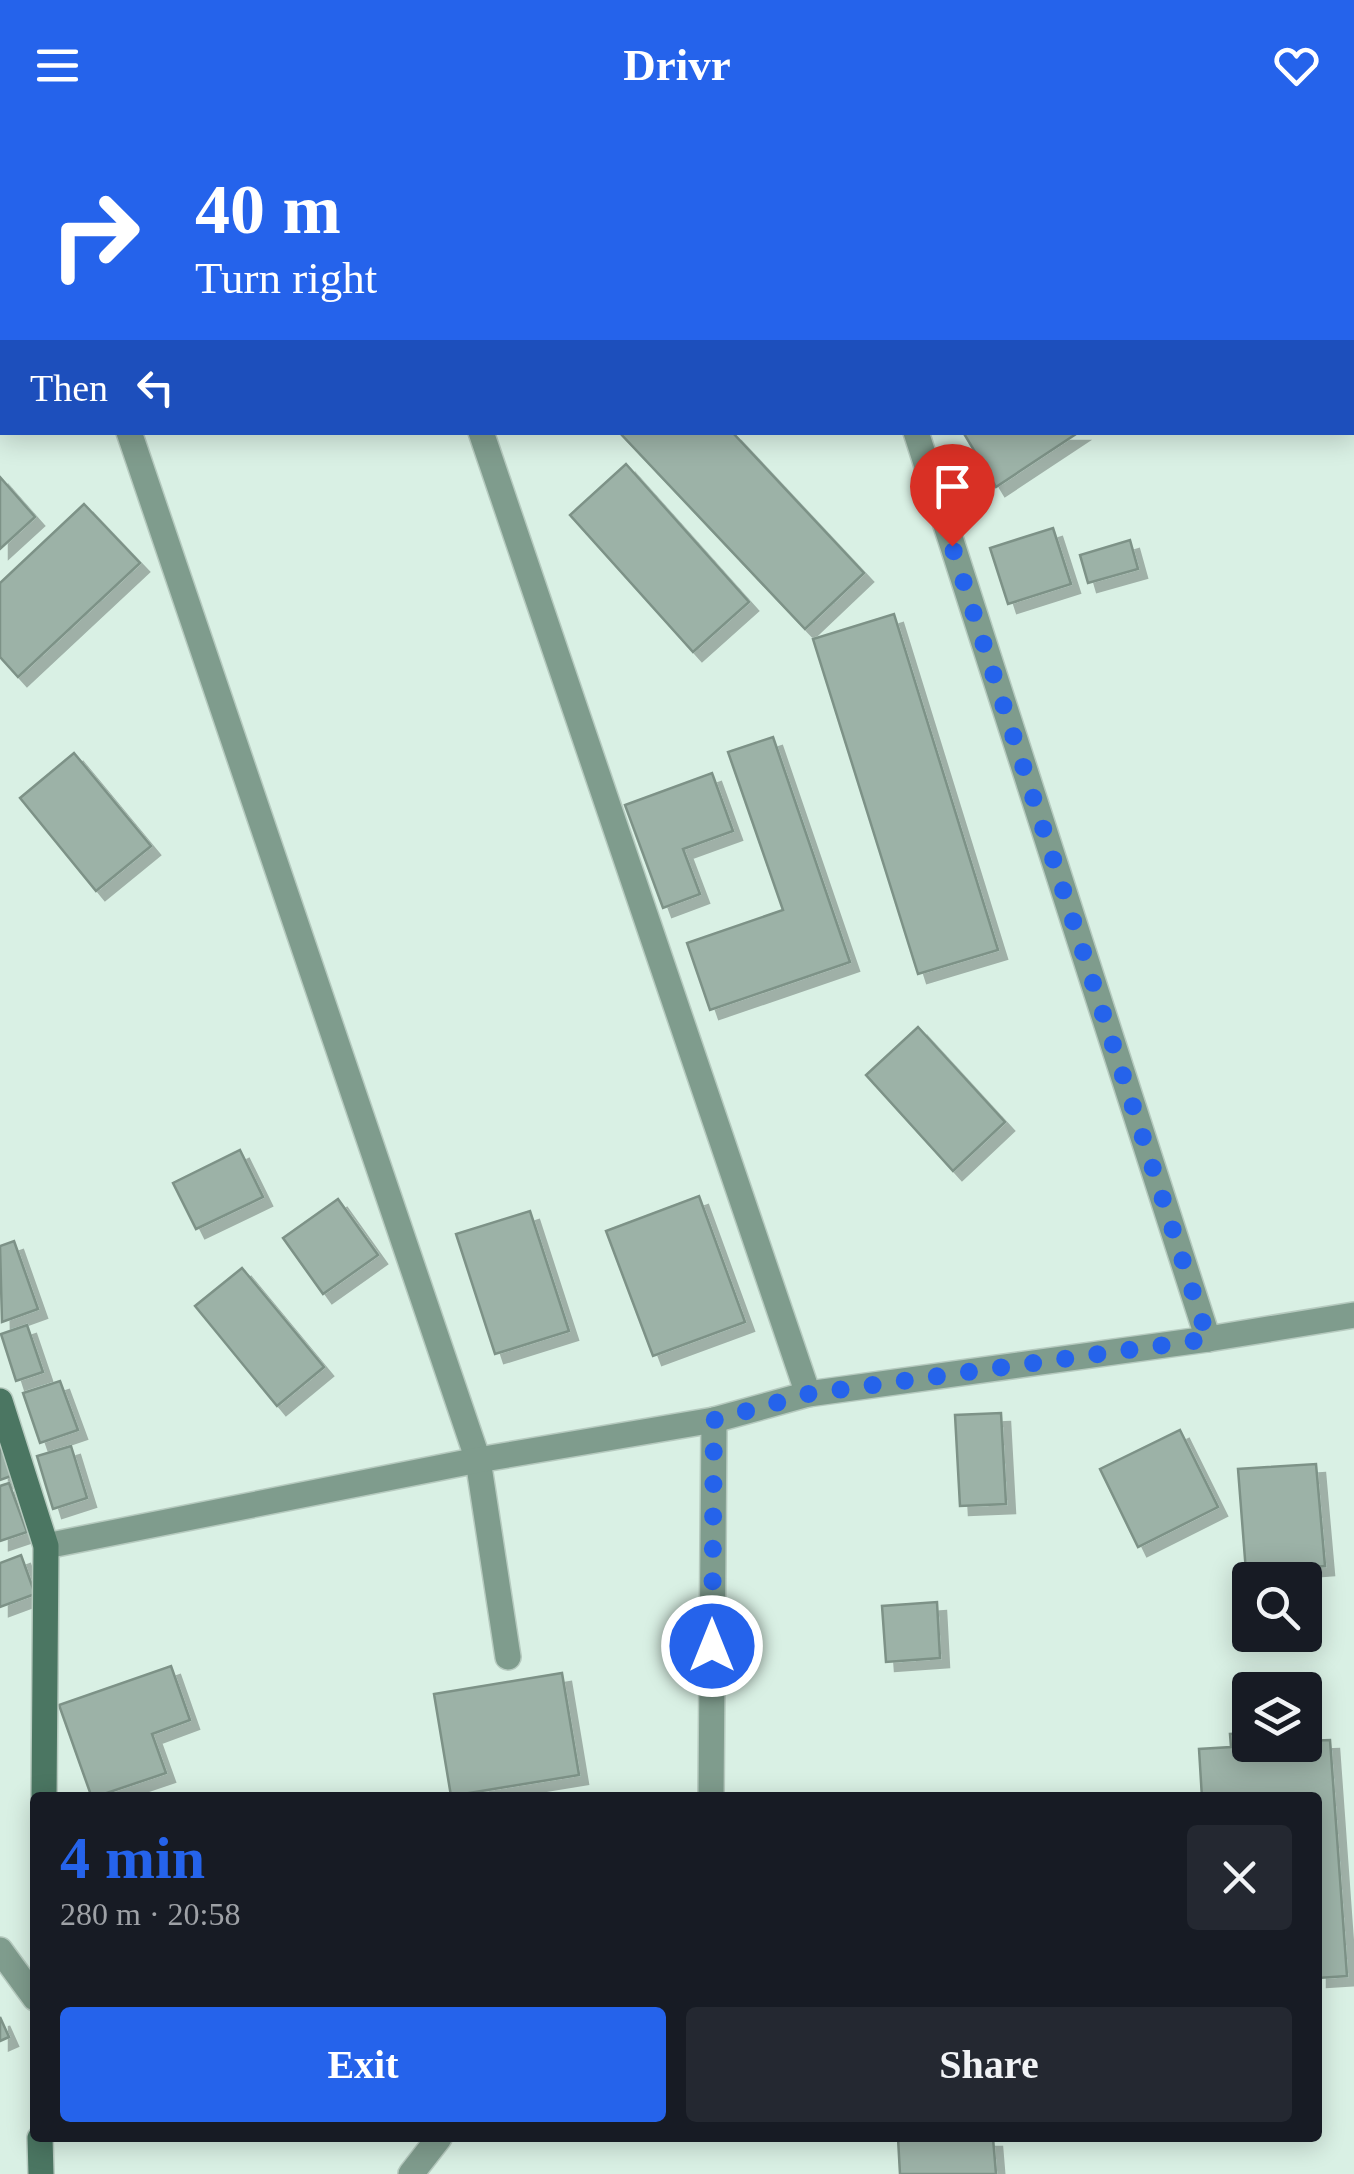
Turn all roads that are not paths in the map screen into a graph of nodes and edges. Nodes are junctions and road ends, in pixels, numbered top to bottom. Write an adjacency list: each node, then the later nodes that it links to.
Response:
1 (129, 435): 9 (street)
2 (482, 435): 6 (street)
3 (917, 435): 5 (street)
4 (1354, 1315): 5 (street)
5 (1208, 1339): 6 (street)
6 (808, 1394): 8 (street)
7 (0, 1400): 10 (street)
8 (714, 1420): 9 (street); 13 (street)
9 (478, 1460): 10 (street); 11 (street)
10 (46, 1546): 12 (street)
11 (508, 1656)
12 (44, 1792)
13 (712, 1792)
14 (0, 1950): 15 (street)
15 (30, 1991)
16 (40, 2142): 18 (street)
17 (436, 2142): 19 (street)
18 (41, 2174)
19 (411, 2174)

